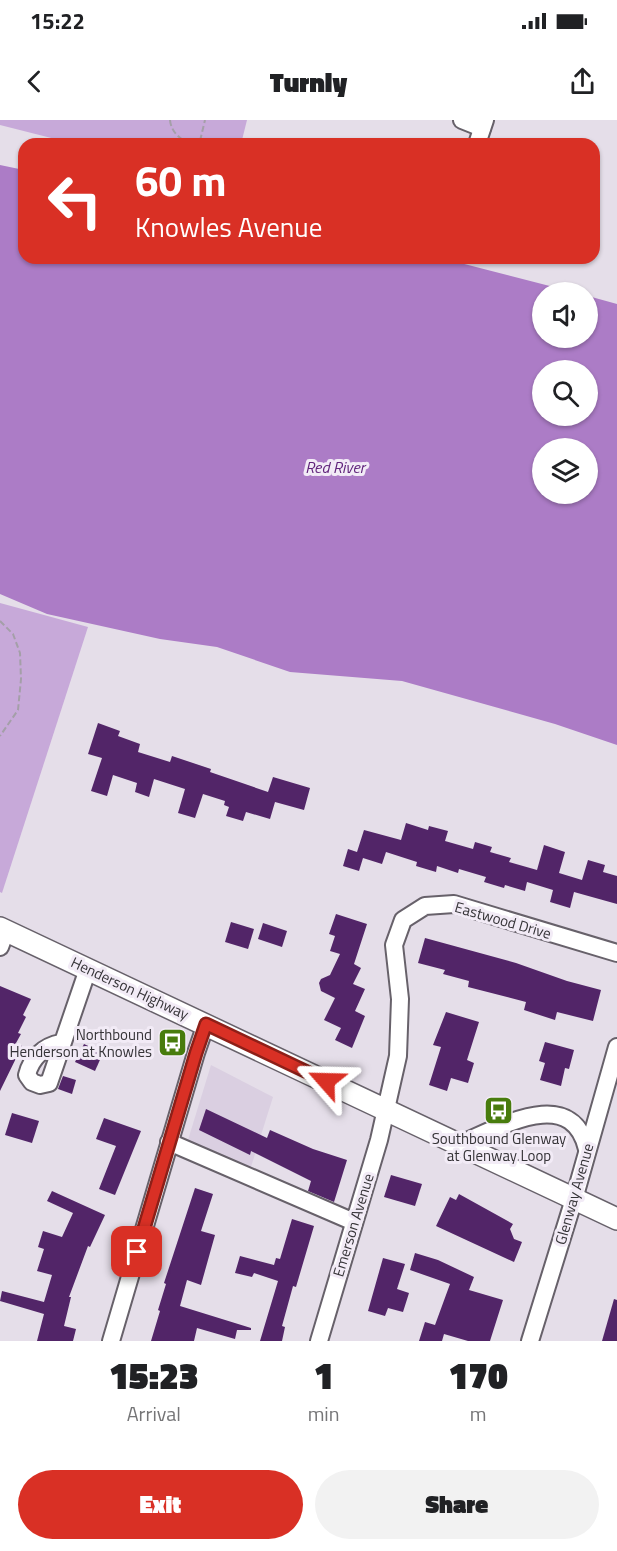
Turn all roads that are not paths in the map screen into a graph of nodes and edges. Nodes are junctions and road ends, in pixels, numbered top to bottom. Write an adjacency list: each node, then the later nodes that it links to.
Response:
1 (462, 120): 2 (street)
2 (481, 131)
3 (2, 935): 5 (main road, Henderson Highway)
4 (617, 953): 9 (street, Eastwood Drive)
5 (88, 969): 6 (main road, Henderson Highway); 7 (street)
6 (206, 1024): 9 (main road, Henderson Highway); 10 (street)
7 (61, 1043)
8 (617, 1047): 12 (street, Glenway Avenue)
9 (385, 1109): 11 (main road, Henderson Highway); 15 (street, Emerson Avenue)
10 (170, 1142): 15 (street); 16 (street)
11 (460, 1144): 12 (street); 13 (main road, Henderson Highway)
12 (587, 1149): 13 (street, Glenway Avenue)
13 (574, 1199): 14 (main road, Henderson Highway); 18 (street, Glenway Avenue)
14 (617, 1220)
15 (354, 1222): 17 (street, Emerson Avenue)
16 (111, 1341)
17 (319, 1341)
18 (530, 1341)

